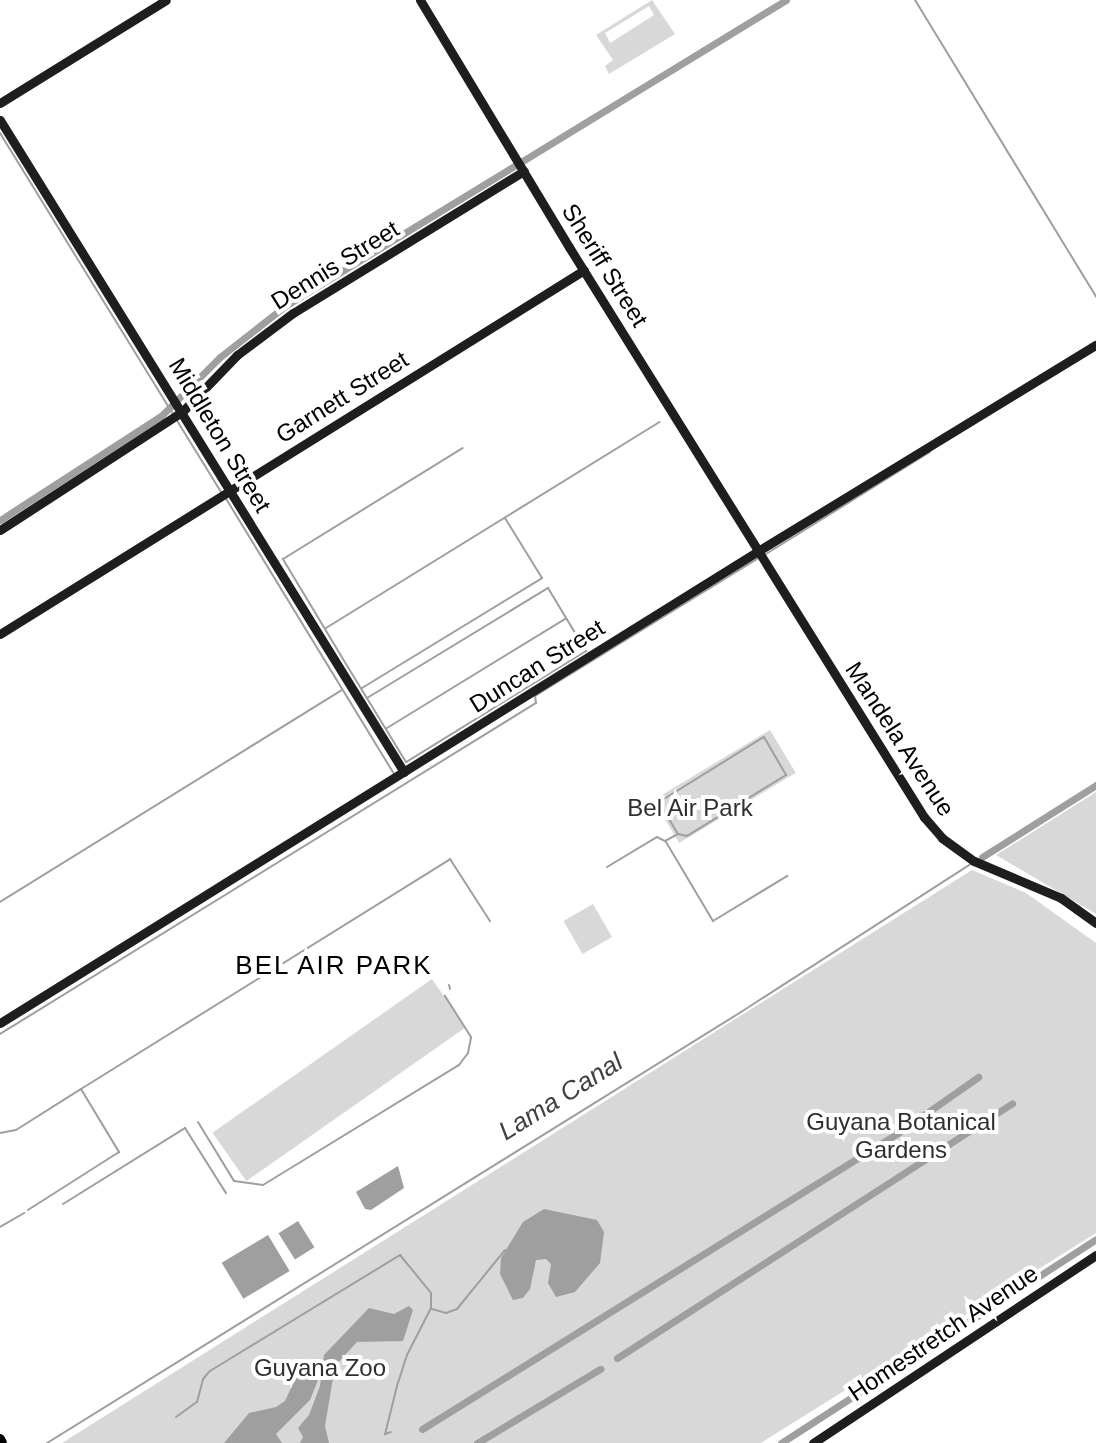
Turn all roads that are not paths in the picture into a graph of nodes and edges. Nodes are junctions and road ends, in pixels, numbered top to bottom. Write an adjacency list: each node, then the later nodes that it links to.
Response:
1 (166, 0): 3 (street)
2 (420, 0): 5 (street, Sheriff Street)
3 (0, 103)
4 (0, 120): 8 (street, Middleton Street)
5 (524, 171): 6 (street, Sheriff Street); 8 (street, Dennis Street)
6 (584, 270): 9 (street, Garnett Street); 11 (street, Sheriff Street)
7 (1096, 345): 11 (street, Duncan Street)
8 (180, 411): 9 (street, Middleton Street); 10 (street, Dennis Street)
9 (230, 491): 12 (street, Garnett Street); 13 (street, Middleton Street)
10 (0, 530)
11 (760, 555): 13 (street, Duncan Street); 14 (street, Mandela Avenue)
12 (0, 634)
13 (404, 772): 15 (street, Duncan Street)
14 (1096, 923)
15 (0, 1023)
16 (1096, 1255): 17 (street, Homestretch Avenue)
17 (813, 1443)

